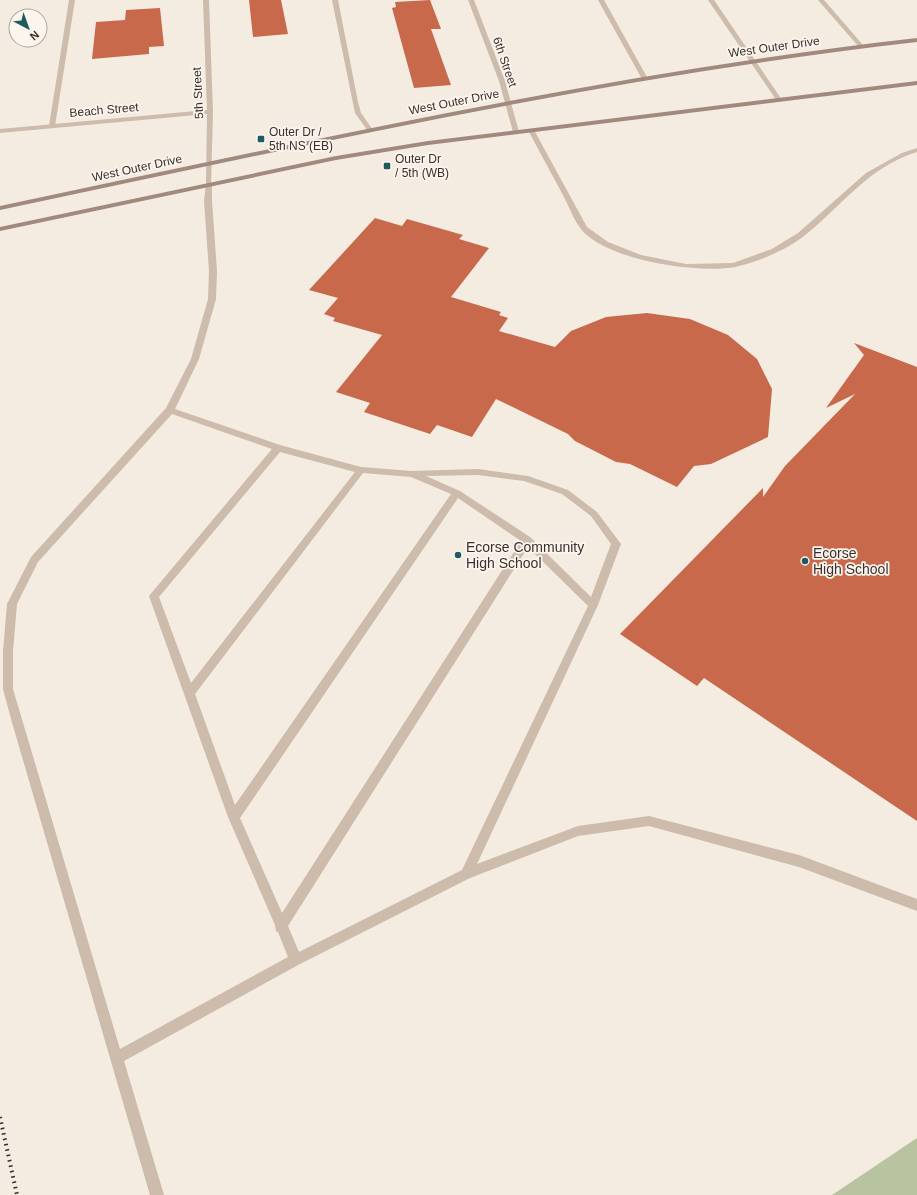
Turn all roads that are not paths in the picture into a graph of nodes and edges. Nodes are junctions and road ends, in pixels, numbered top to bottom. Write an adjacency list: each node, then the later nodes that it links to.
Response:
1 (72, 0): 16 (street)
2 (206, 0): 15 (street, 5th Street)
3 (335, 0): 17 (street)
4 (471, 0): 14 (street, 6th Street)
5 (601, 0): 11 (street)
6 (710, 0): 10 (street)
7 (821, 0): 9 (street)
8 (917, 40): 9 (main road, West Outer Drive)
9 (861, 46): 10 (main road, West Outer Drive)
10 (753, 61): 11 (main road, West Outer Drive); 13 (street)
11 (645, 79): 14 (main road, West Outer Drive)
12 (917, 84): 13 (main road)
13 (779, 100): 18 (main road)
14 (508, 103): 17 (main road, West Outer Drive); 20 (street, 6th Street)
15 (210, 112): 16 (street, Beach Street); 22 (street, 5th Street)
16 (52, 126): 19 (street, Beach Street)
17 (370, 130): 22 (main road, West Outer Drive)
18 (531, 130): 20 (main road); 21 (street)
19 (0, 131)
20 (516, 132): 23 (main road)
21 (916, 151)
22 (209, 164): 23 (street, 5th Street); 24 (main road, West Outer Drive)
23 (209, 184): 25 (main road); 26 (street, 5th Street)
24 (0, 208)
25 (0, 229)
26 (170, 410): 27 (street); 39 (street, 5th Street)
27 (278, 448): 28 (street); 33 (street)
28 (361, 470): 29 (street); 33 (street)
29 (412, 474): 30 (street); 32 (street)
30 (457, 493): 31 (street); 34 (street)
31 (527, 540): 32 (street); 37 (street)
32 (593, 604): 35 (street)
33 (189, 694): 34 (street)
34 (234, 817): 37 (street)
35 (466, 874): 36 (street); 38 (street)
36 (917, 905)
37 (280, 927): 38 (street)
38 (296, 960): 39 (street)
39 (117, 1058): 40 (street, 5th Street)
40 (157, 1195)

